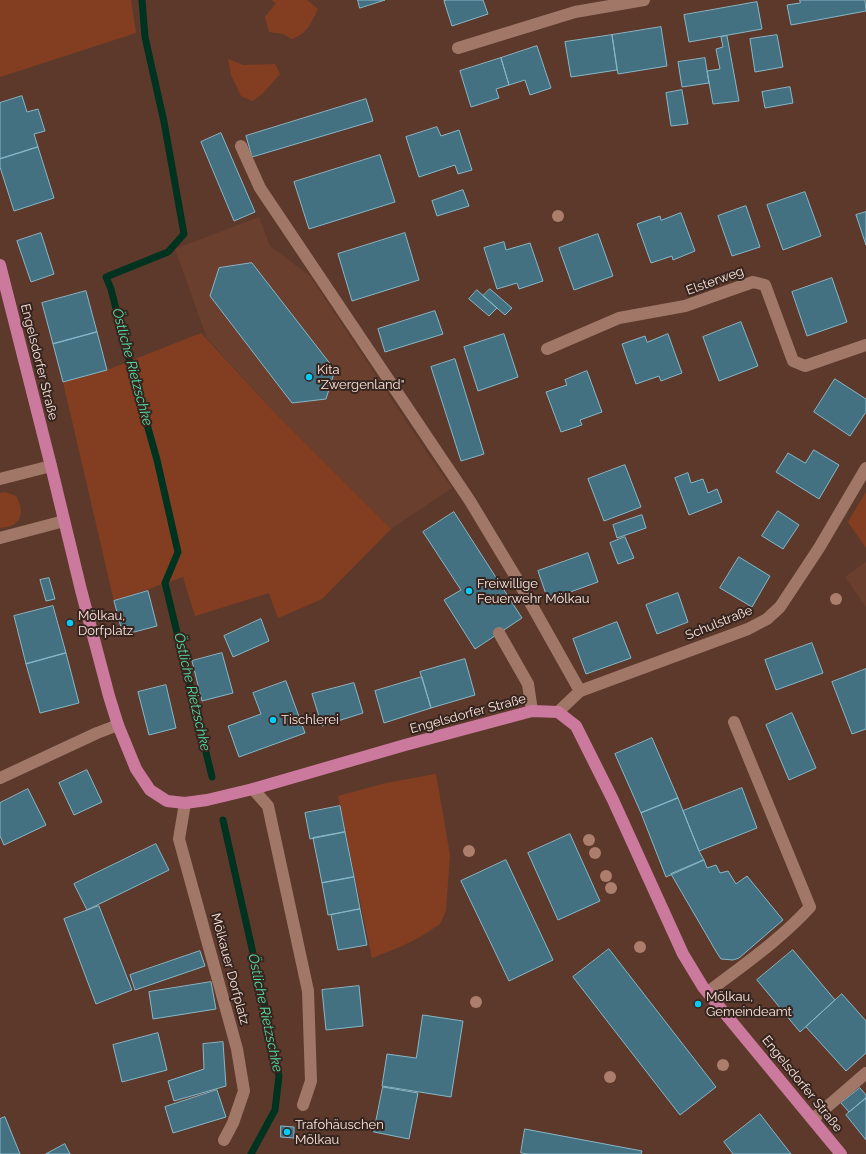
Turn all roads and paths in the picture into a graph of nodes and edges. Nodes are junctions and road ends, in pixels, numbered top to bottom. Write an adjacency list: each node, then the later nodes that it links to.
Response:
1 (644, 0): 2 (street)
2 (573, 6): 3 (street)
3 (458, 48)
4 (241, 146): 14 (street)
5 (0, 264): 8 (main road, Engelsdorfer Straße)
6 (866, 345): 7 (street, Elsterweg)
7 (546, 349)
8 (51, 466): 10 (street); 11 (main road, Engelsdorfer Straße)
9 (866, 468): 14 (street, Schulstraße)
10 (0, 479)
11 (64, 521): 12 (street); 18 (main road, Engelsdorfer Straße)
12 (0, 538)
13 (499, 633): 15 (street)
14 (580, 691): 16 (street, Schulstraße)
15 (532, 711): 16 (main road, Engelsdorfer Straße); 20 (main road, Engelsdorfer Straße)
16 (558, 712): 22 (main road, Engelsdorfer Straße)
17 (734, 722): 22 (street)
18 (118, 725): 19 (street); 21 (main road, Engelsdorfer Straße)
19 (0, 778)
20 (253, 789): 21 (main road, Engelsdorfer Straße); 24 (street)
21 (185, 803): 26 (street, Mölkauer Dorfplatz)
22 (708, 992): 25 (main road, Engelsdorfer Straße)
23 (866, 1073): 25 (street)
24 (303, 1105)
25 (813, 1119): 27 (main road, Engelsdorfer Straße)
26 (224, 1140)
27 (841, 1154)

